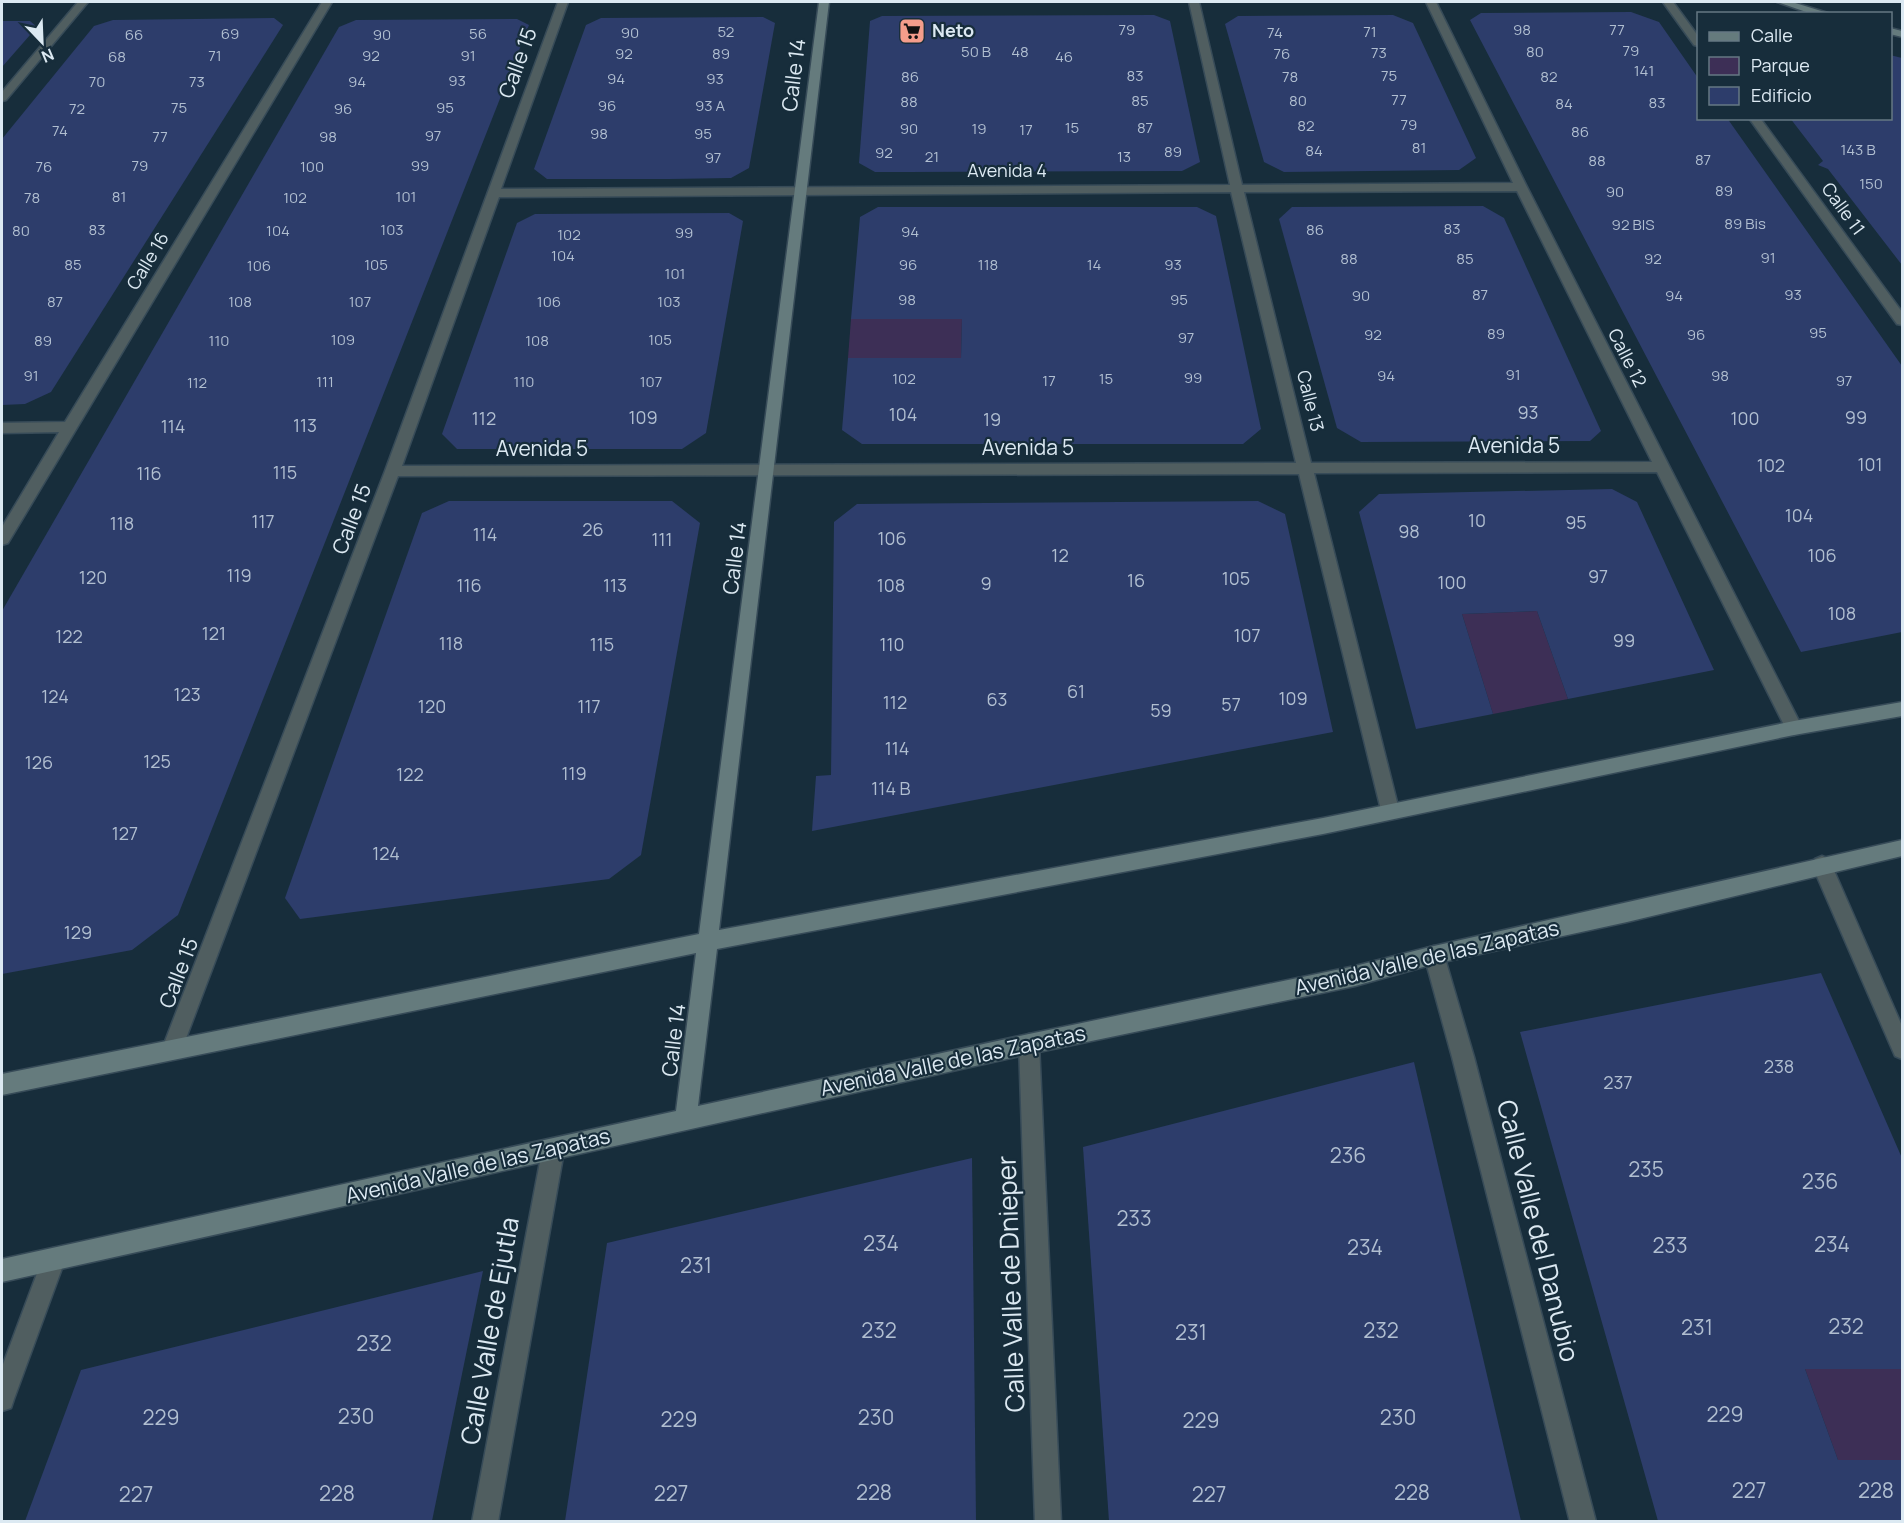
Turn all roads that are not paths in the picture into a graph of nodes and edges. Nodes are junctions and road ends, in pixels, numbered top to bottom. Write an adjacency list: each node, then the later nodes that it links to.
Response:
1 (83, 2): 11 (street)
2 (327, 2): 18 (street, Calle 16)
3 (563, 2): 16 (street, Calle 15)
4 (824, 2): 15 (main road, Calle 14)
5 (1194, 2): 14 (street, Calle 13)
6 (1431, 2): 13 (street, Calle 12)
7 (1668, 2): 10 (street)
8 (1782, 2): 9 (main road)
9 (1819, 12)
10 (1697, 42)
11 (2, 98)
12 (1755, 120): 17 (street, Calle 11)
13 (1521, 187): 14 (street, Avenida 4); 20 (street, Calle 12)
14 (1235, 188): 15 (street, Avenida 4); 21 (street, Calle 13)
15 (800, 190): 16 (street, Avenida 4); 22 (main road, Calle 14)
16 (493, 193): 23 (street, Calle 15)
17 (1902, 321)
18 (69, 427): 19 (street); 24 (street, Calle 16)
19 (2, 428)
20 (1662, 467): 21 (street, Avenida 5); 26 (street, Calle 12)
21 (1307, 468): 22 (street, Avenida 5); 27 (street, Calle 13)
22 (768, 470): 23 (street, Avenida 5); 30 (main road, Calle 14)
23 (393, 471): 33 (street, Calle 15)
24 (2, 539)
25 (1902, 710): 26 (main road)
26 (1794, 729): 27 (main road)
27 (1390, 810): 30 (main road)
28 (1902, 848): 29 (main road, Avenida Valle de las Zapatas)
29 (1822, 865): 31 (main road, Avenida Valle de las Zapatas); 34 (street)
30 (706, 942): 33 (main road); 36 (main road, Calle 14)
31 (1434, 955): 32 (main road, Avenida Valle de las Zapatas); 43 (street, Calle Valle del Danubio)
32 (1029, 1044): 36 (main road, Avenida Valle de las Zapatas); 42 (street, Calle Valle de Dnieper)
33 (172, 1049): 35 (main road)
34 (1902, 1049)
35 (2, 1084)
36 (686, 1119): 37 (main road, Avenida Valle de las Zapatas)
37 (553, 1151): 38 (main road, Avenida Valle de las Zapatas); 41 (street, Calle Valle de Ejutla)
38 (52, 1260): 39 (main road, Avenida Valle de las Zapatas); 40 (street)
39 (2, 1270)
40 (2, 1399)
41 (485, 1521)
42 (1048, 1521)
43 (1583, 1521)

